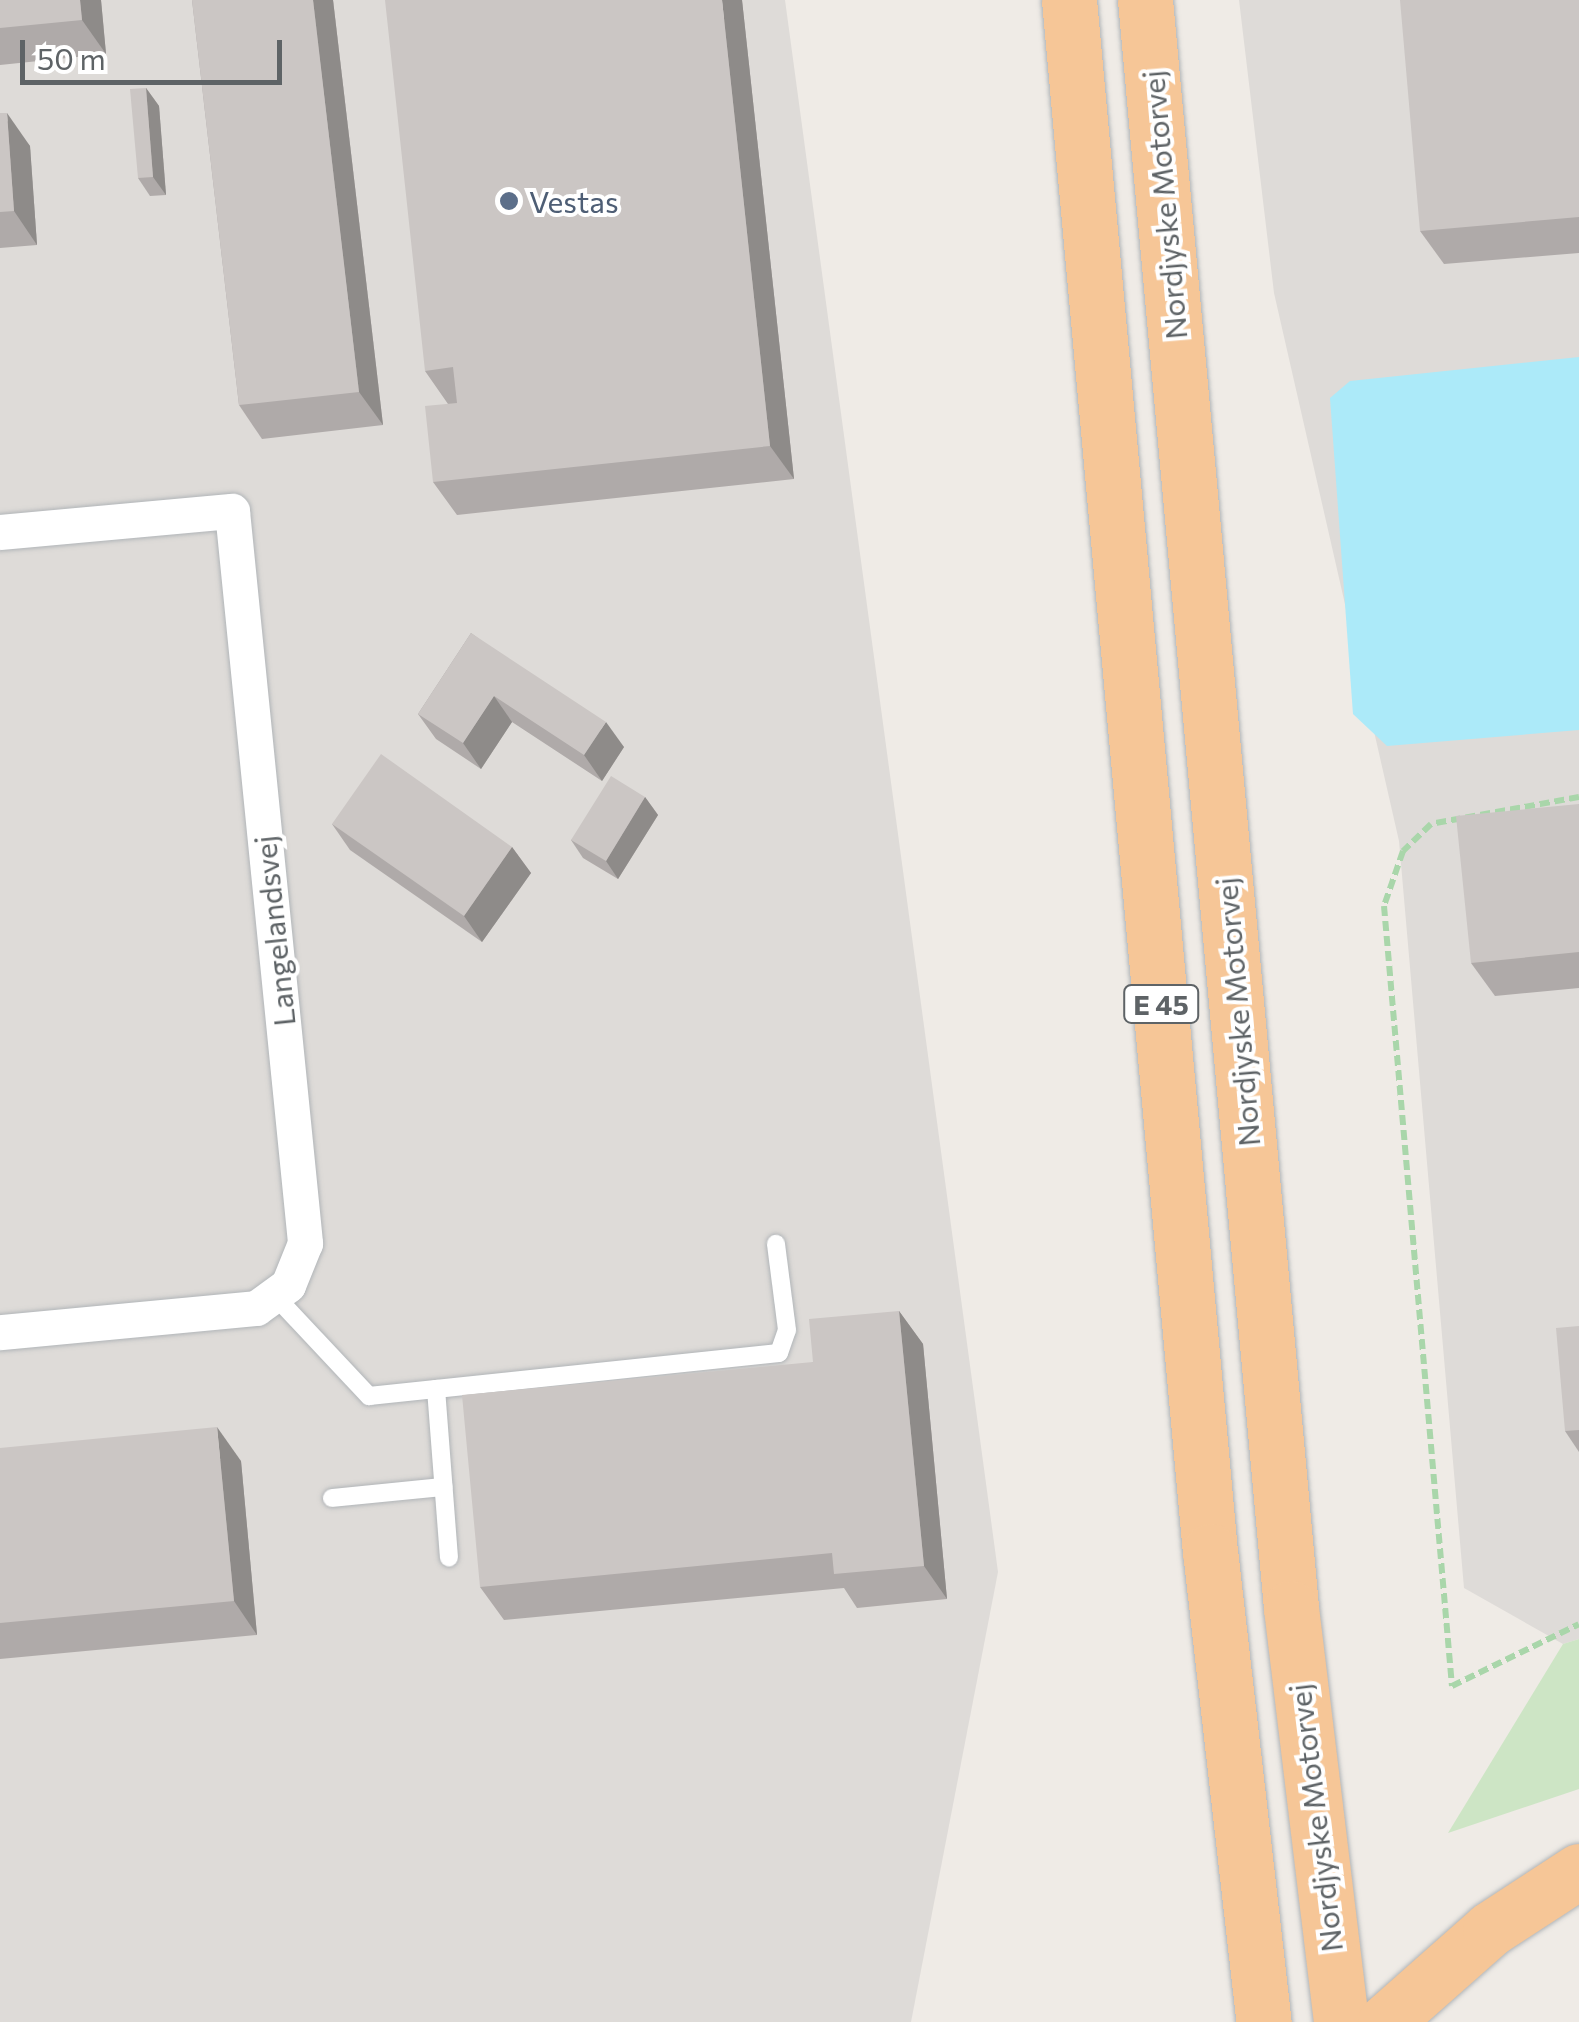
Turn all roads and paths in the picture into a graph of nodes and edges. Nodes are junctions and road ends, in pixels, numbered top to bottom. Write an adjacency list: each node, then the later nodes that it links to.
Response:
1 (1069, 0): 14 (highway, E 45)
2 (1145, 0): 15 (highway, Nordjyske Motorvej / E 45)
3 (0, 532): 6 (street, Langelandsvej)
4 (1579, 797): 12 (path)
5 (776, 1244): 8 (lane)
6 (274, 1295): 7 (street); 8 (lane)
7 (0, 1332)
8 (436, 1389): 9 (lane)
9 (444, 1487): 10 (lane); 11 (lane)
10 (332, 1498)
11 (449, 1558)
12 (1579, 1624)
13 (1579, 1871): 16 (highway)
14 (1262, 2014)
15 (1341, 2022)
16 (1385, 2022)

